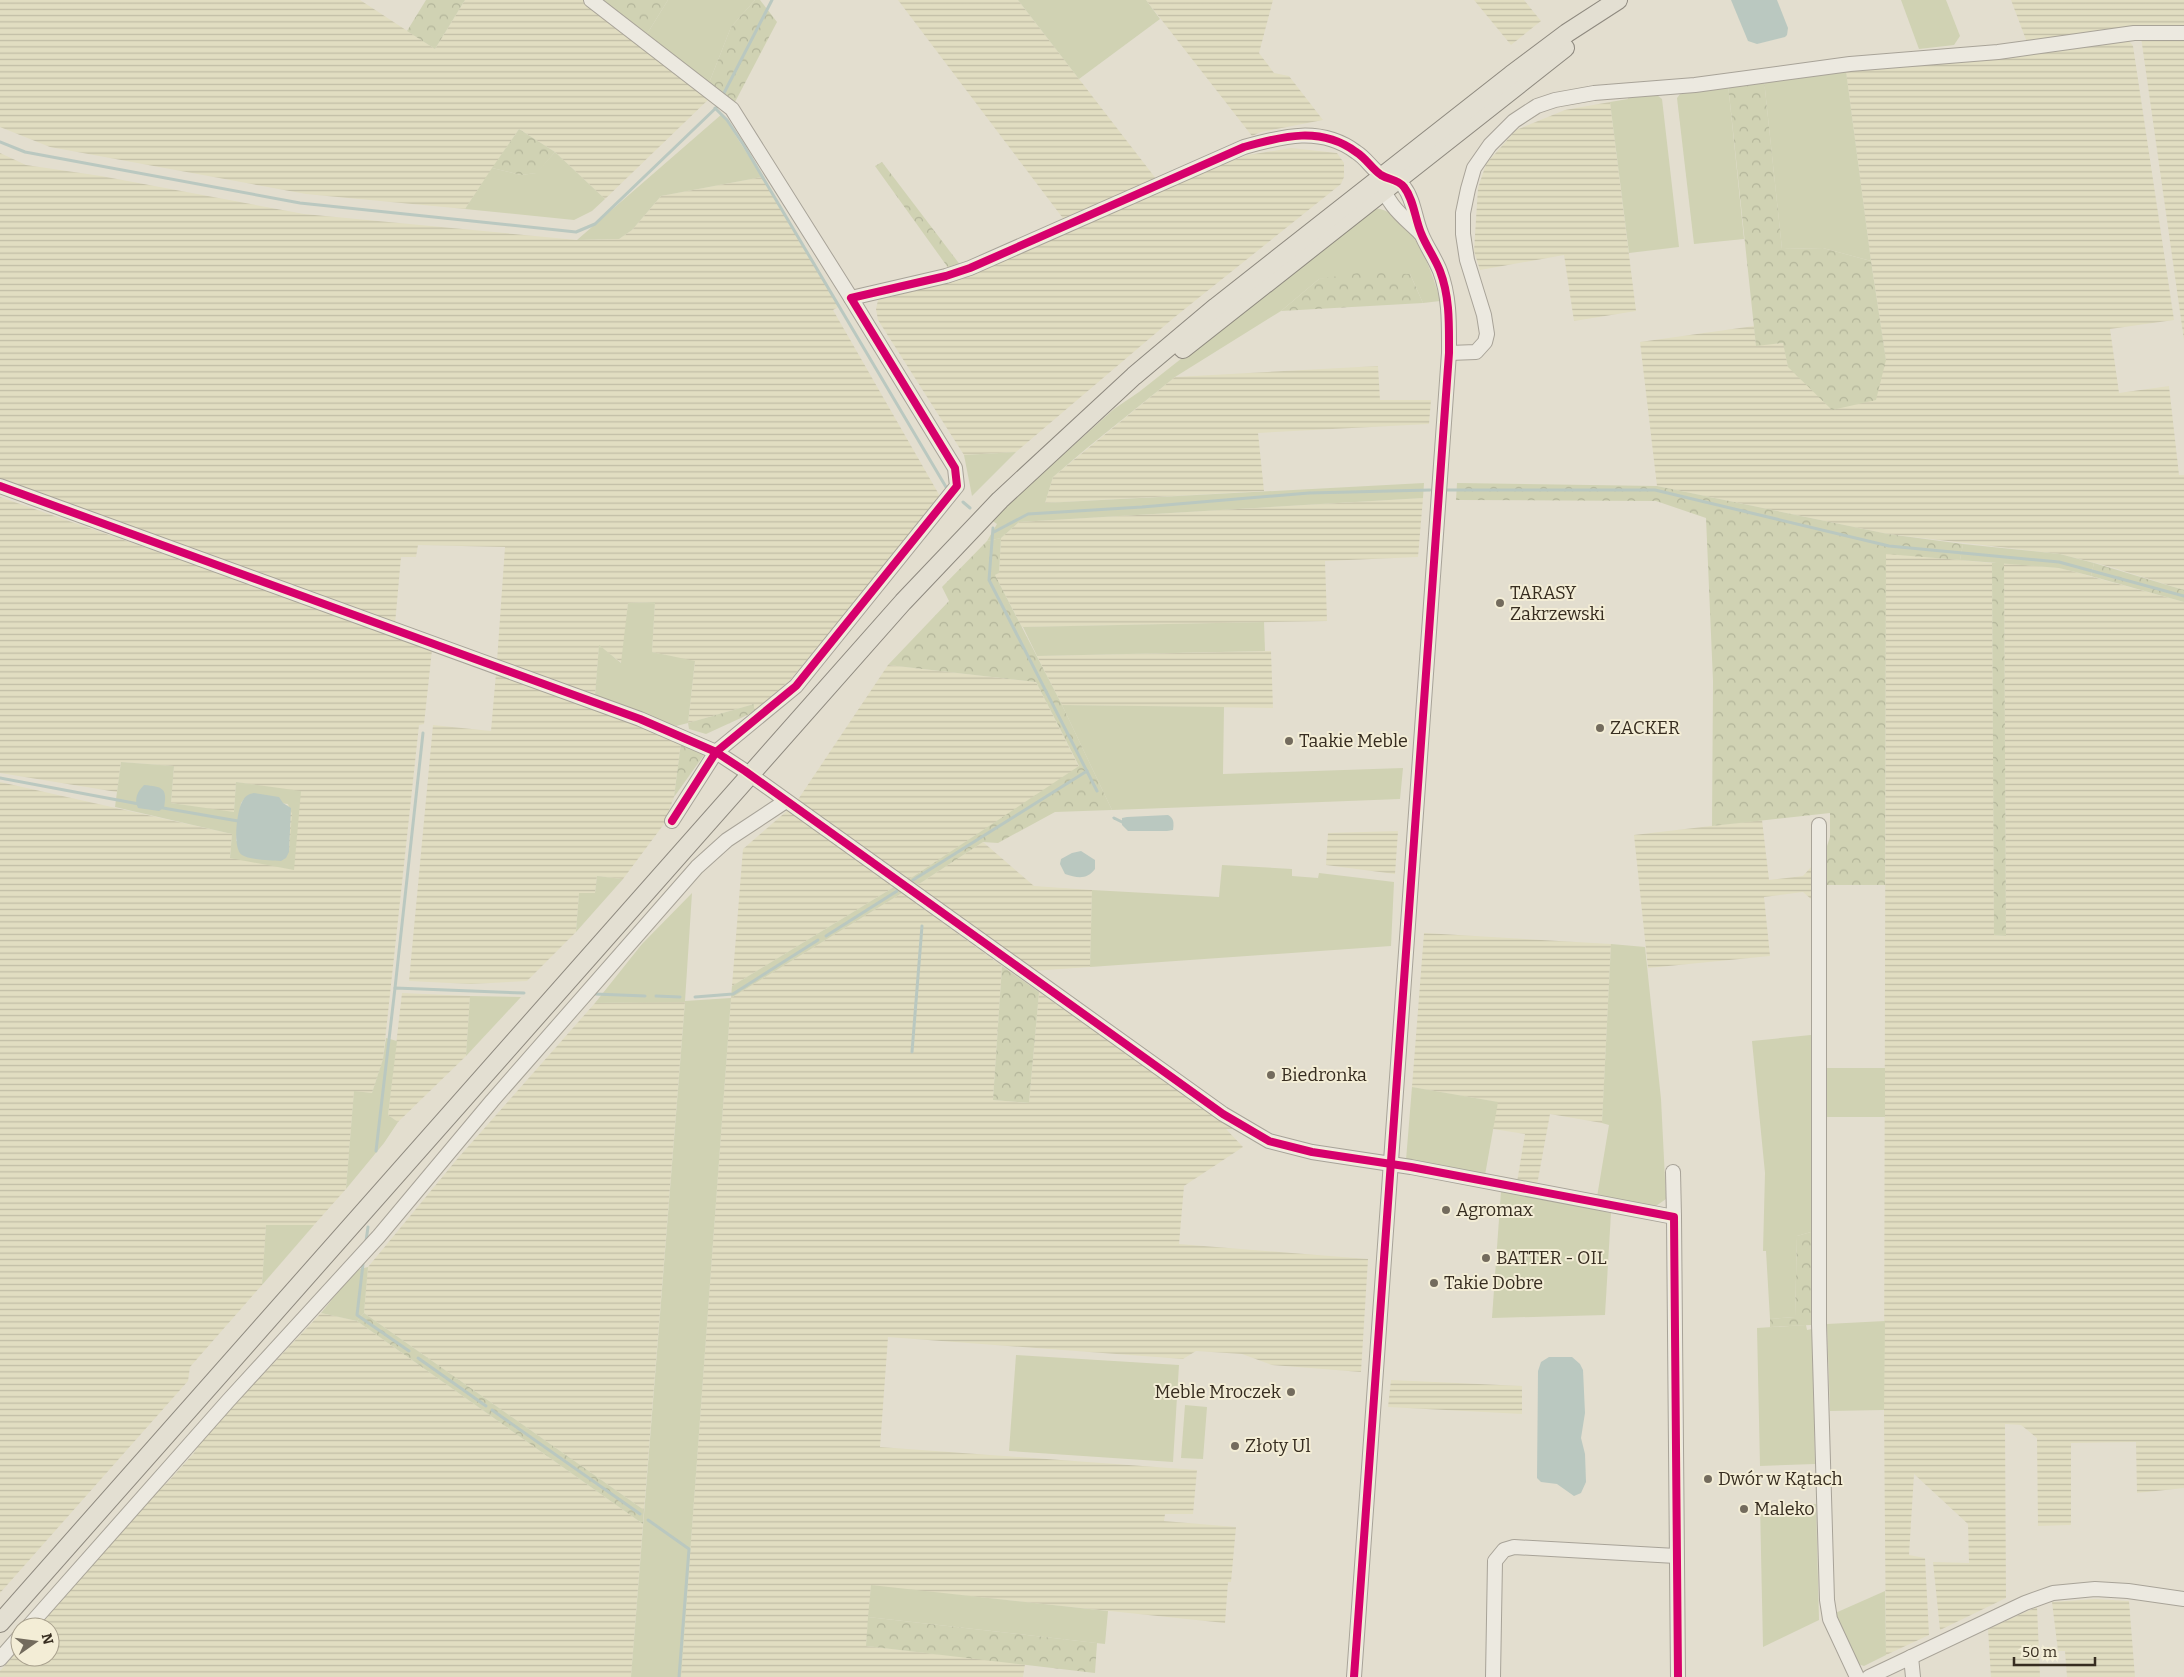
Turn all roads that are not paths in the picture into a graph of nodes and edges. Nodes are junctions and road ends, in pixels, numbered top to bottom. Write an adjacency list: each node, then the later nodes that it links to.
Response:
1 (591, 0): 6 (street)
2 (1618, 0): 4 (main road)
3 (2184, 33): 7 (street)
4 (1388, 182): 5 (street); 5 (street); 6 (street); 10 (main road)
5 (1421, 234): 7 (street)
6 (851, 298): 9 (street)
7 (1449, 353): 14 (street)
8 (0, 486): 9 (street)
9 (716, 752): 10 (street); 12 (street)
10 (750, 775): 11 (street); 20 (main road)
11 (786, 801): 14 (street); 19 (street)
12 (672, 821)
13 (1819, 825): 27 (street)
14 (1391, 1164): 16 (street); 24 (street)
15 (1673, 1172): 16 (street)
16 (1674, 1217): 17 (street)
17 (1676, 1556): 25 (street); 26 (street)
18 (2184, 1599): 22 (street)
19 (37, 1617)
20 (0, 1623)
21 (10, 1648): 23 (street)
22 (1911, 1657): 28 (street); 29 (street)
23 (0, 1659)
24 (1354, 1677)
25 (1493, 1677)
26 (1678, 1677)
27 (1857, 1677)
28 (1869, 1677)
29 (1913, 1677)

